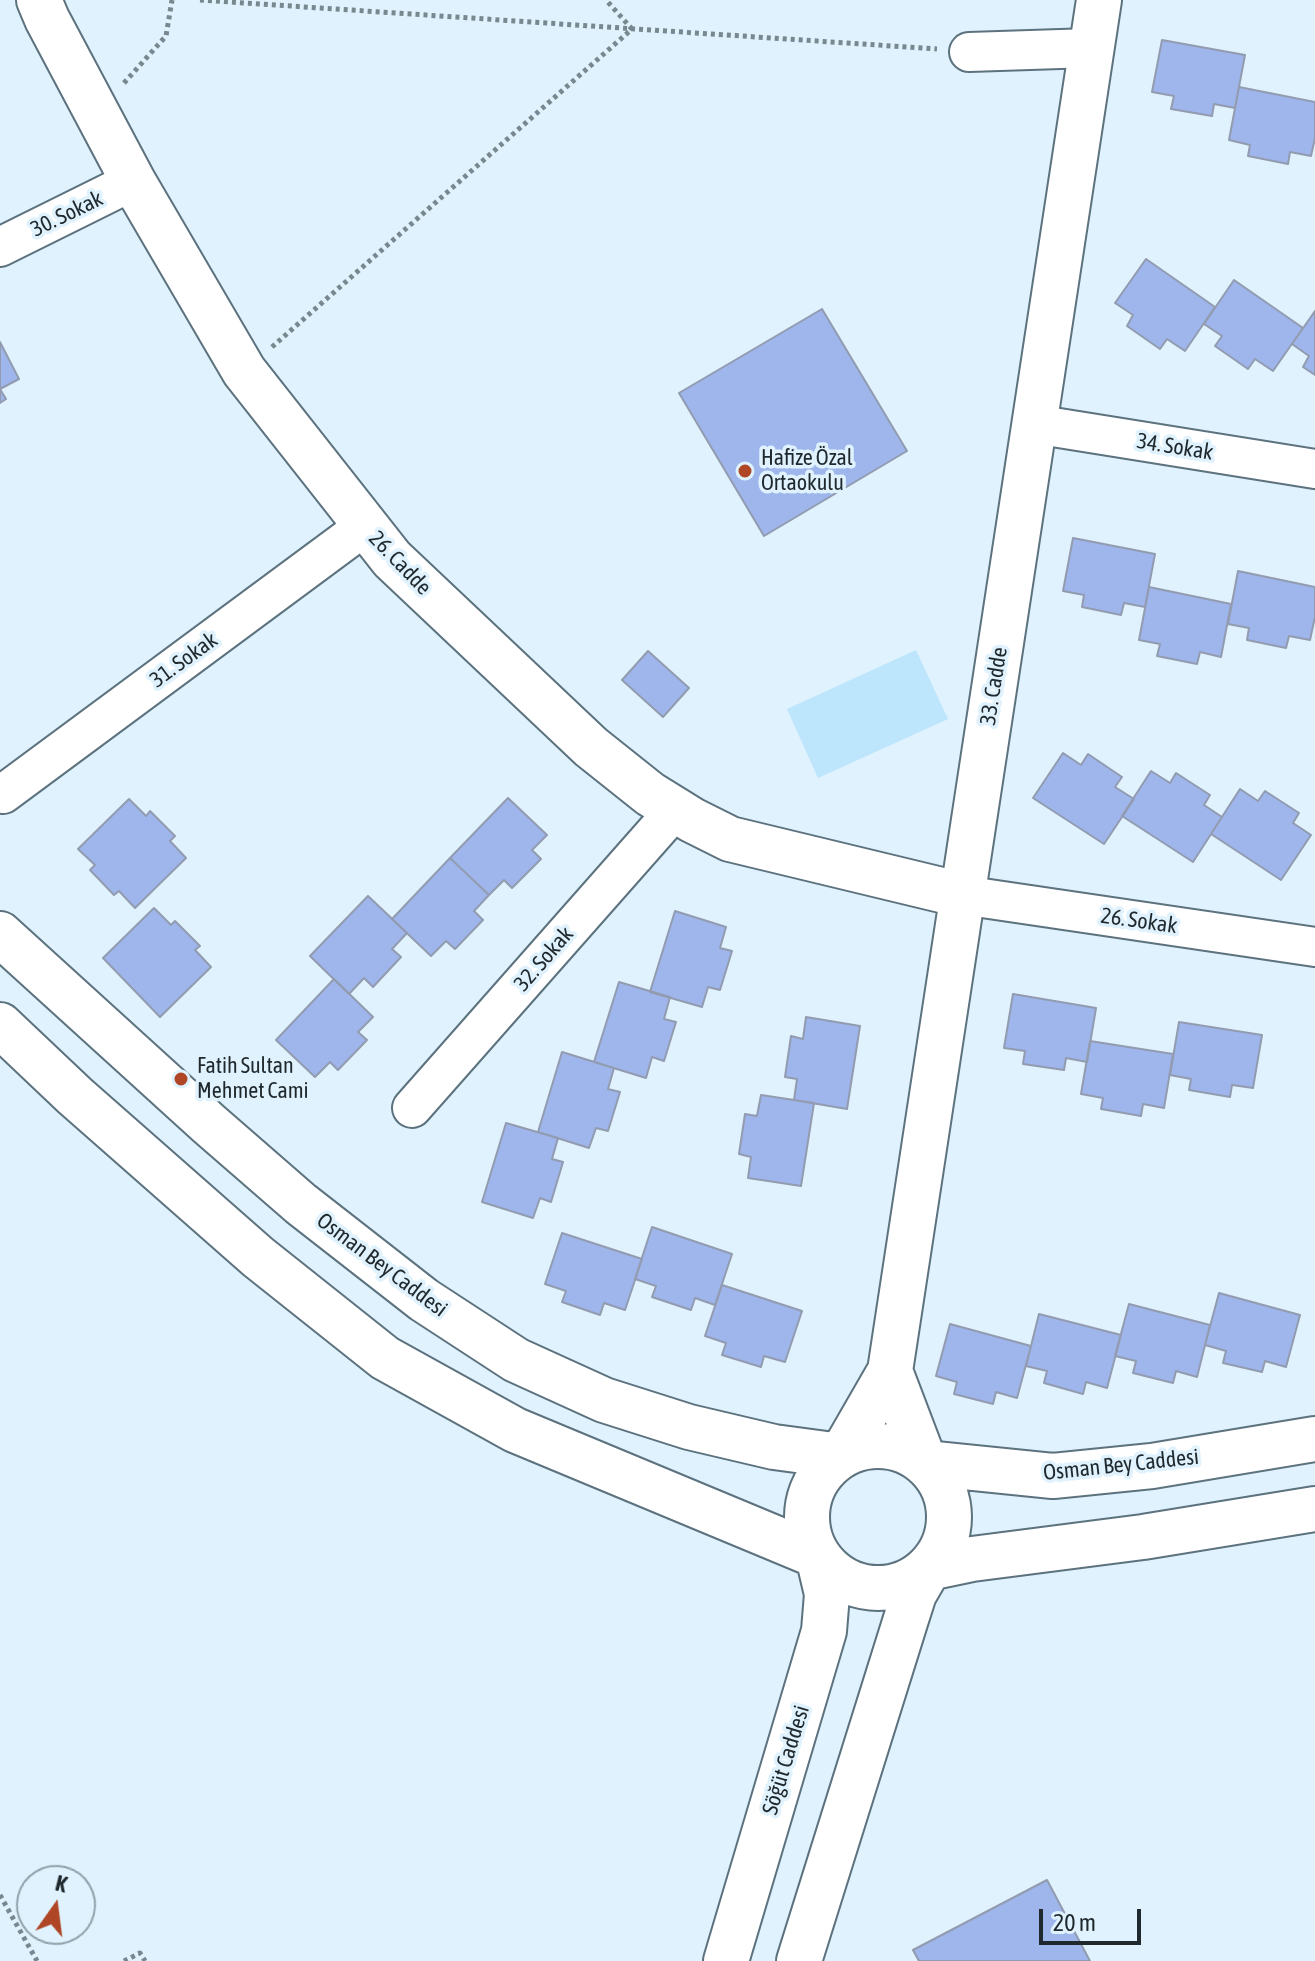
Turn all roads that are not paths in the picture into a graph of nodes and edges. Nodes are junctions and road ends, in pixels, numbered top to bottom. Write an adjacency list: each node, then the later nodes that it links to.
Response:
1 (39, 0): 5 (main road, 26. Cadde)
2 (1099, 0): 3 (main road, 33. Cadde)
3 (1091, 48): 4 (street); 7 (main road, 33. Cadde)
4 (969, 52)
5 (133, 181): 6 (street, 30. Sokak); 9 (main road, 26. Cadde)
6 (0, 247)
7 (1034, 424): 8 (street, 34. Sokak); 12 (main road, 33. Cadde)
8 (1315, 469)
9 (365, 526): 10 (street, 31. Sokak); 11 (main road, 26. Cadde)
10 (3, 794)
11 (675, 810): 12 (main road, 26. Cadde); 16 (street, 32. Sokak)
12 (962, 895): 14 (street, 26. Sokak); 17 (main road, 33. Cadde)
13 (0, 934): 19 (main road, Osman Bey Caddesi)
14 (1315, 947)
15 (0, 1025): 22 (main road)
16 (412, 1108)
17 (890, 1371): 19 (main road, 33. Cadde); 20 (main road, 33. Cadde)
18 (1315, 1439): 20 (main road, Osman Bey Caddesi)
19 (841, 1456): 20 (main road); 22 (main road)
20 (925, 1463): 23 (main road)
21 (1315, 1509): 23 (main road)
22 (818, 1556): 23 (main road); 24 (main road, Söğüt Caddesi)
23 (929, 1568): 25 (main road)
24 (726, 1961)
25 (799, 1961)

